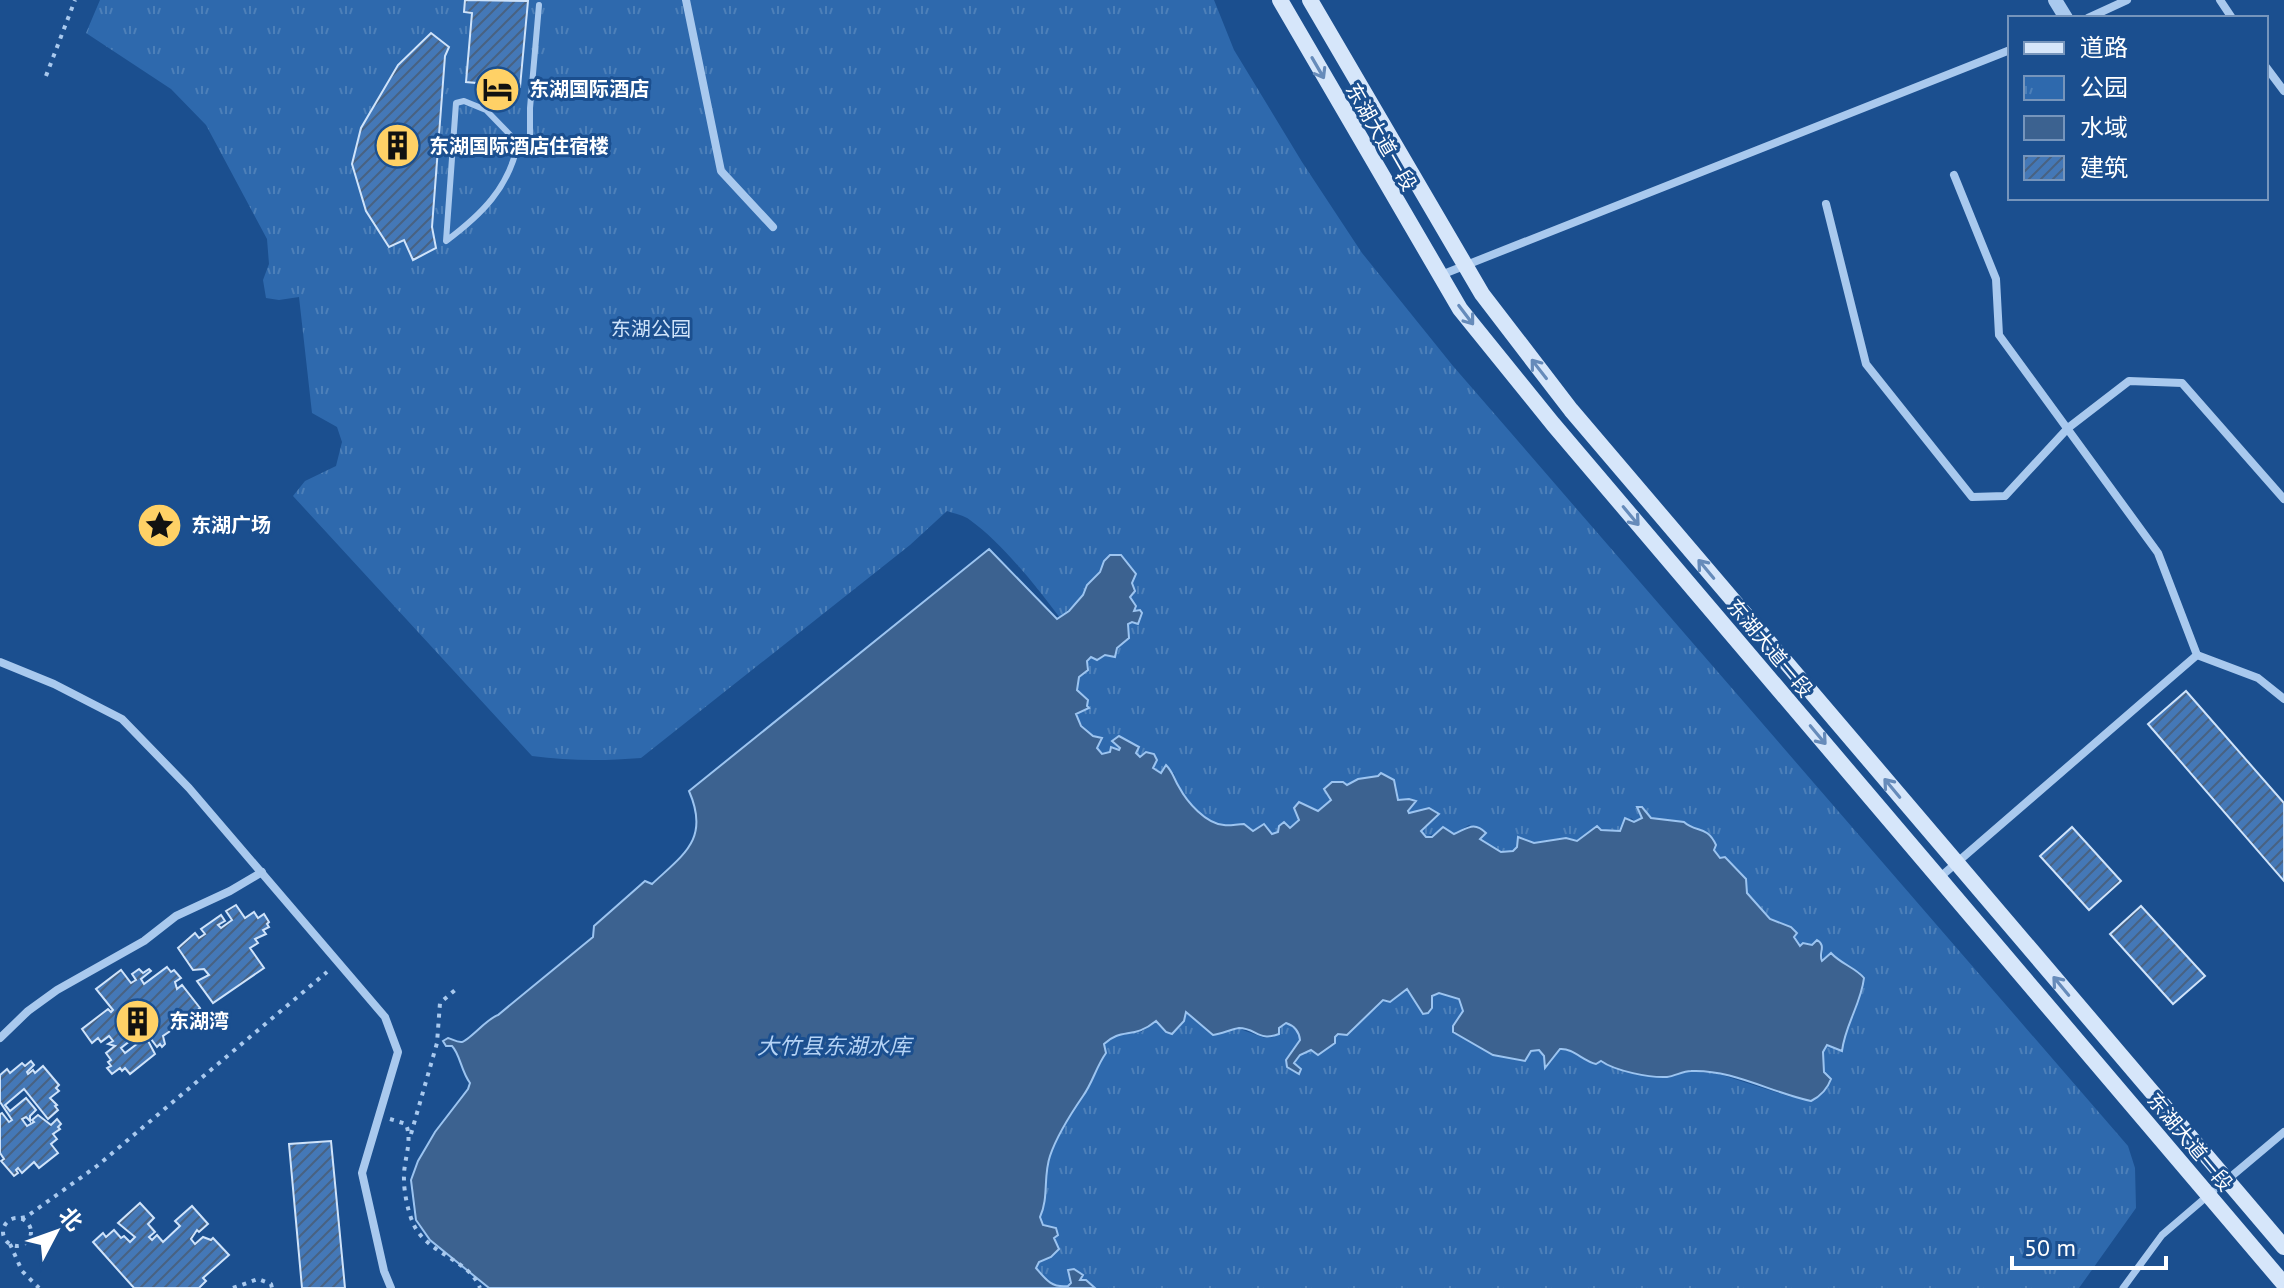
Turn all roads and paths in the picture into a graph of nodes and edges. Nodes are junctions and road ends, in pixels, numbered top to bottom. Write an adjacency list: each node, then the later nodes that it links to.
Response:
1 (75, 0): 10 (path)
2 (686, 0): 16 (street)
3 (1280, 0): 18 (main road, 东湖大道一段, one-way to 18)
4 (1310, 0): 17 (main road, 东湖大道一段)
5 (2127, 0): 7 (street)
6 (539, 5): 12 (lane)
7 (2092, 16)
8 (2008, 51): 17 (street)
9 (2268, 70): 11 (street)
10 (46, 76)
11 (2284, 91)
12 (530, 142)
13 (518, 143): 13 (lane)
14 (1954, 175): 19 (street)
15 (1826, 204): 19 (street)
16 (773, 227)
17 (1465, 265): 18 (street); 26 (main road, 东湖大道一段, one-way to 17)
18 (1441, 275): 28 (main road, 东湖大道一段, one-way to 28)
19 (2068, 428): 21 (street); 23 (street)
20 (2284, 479): 21 (street)
21 (2274, 488): 22 (street)
22 (2284, 499)
23 (2197, 655): 25 (street); 26 (street)
24 (0, 662): 27 (street)
25 (2284, 699)
26 (1956, 863): 28 (street); 35 (main road, 东湖大道一段, one-way to 26)
27 (262, 872): 29 (street); 31 (street)
28 (1939, 878): 36 (main road, 东湖大道一段)
29 (338, 963): 32 (street); 37 (path)
30 (455, 990): 34 (path)
31 (0, 1038)
32 (380, 1114): 34 (path); 44 (street)
33 (2284, 1132): 35 (street)
34 (411, 1137): 45 (path)
35 (2227, 1180): 36 (street); 39 (main road, 东湖大道一段)
36 (2209, 1196): 40 (main road, 东湖大道一段); 46 (street)
37 (21, 1218): 38 (path); 38 (path)
38 (10, 1244): 41 (path)
39 (2284, 1247)
40 (2284, 1284)
41 (38, 1288)
42 (233, 1288): 43 (path)
43 (272, 1288)
44 (391, 1288)
45 (480, 1288)
46 (2123, 1288)

